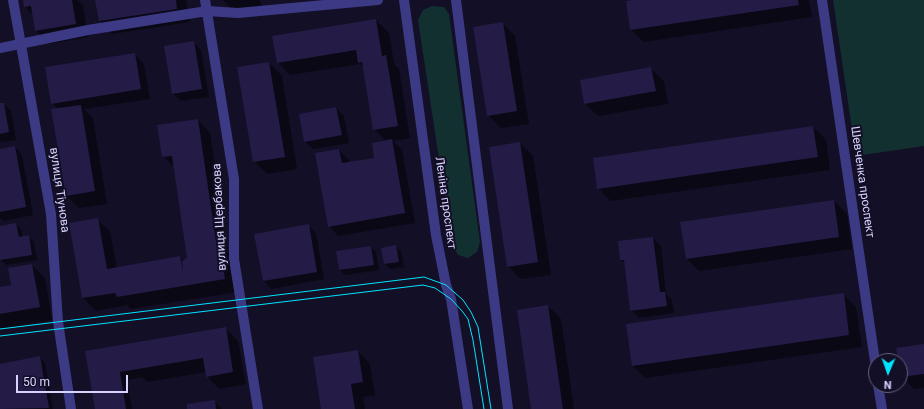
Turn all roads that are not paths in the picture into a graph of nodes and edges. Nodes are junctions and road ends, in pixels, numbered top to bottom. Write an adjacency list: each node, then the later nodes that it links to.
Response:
1 (13, 0): 8 (street, вулиця Тіунова)
2 (205, 0): 7 (street, вулиця Щербакова)
3 (378, 0): 7 (street)
4 (404, 0): 14 (street, Леніна проспект)
5 (456, 0): 15 (street)
6 (822, 0): 10 (street, Шевченка проспект)
7 (207, 11): 8 (street); 13 (street, вулиця Щербакова)
8 (22, 44): 9 (street); 12 (street, вулиця Тіунова)
9 (0, 48)
10 (874, 353)
11 (879, 393): 16 (street)
12 (71, 409)
13 (258, 409)
14 (468, 409)
15 (508, 409)
16 (882, 409)

